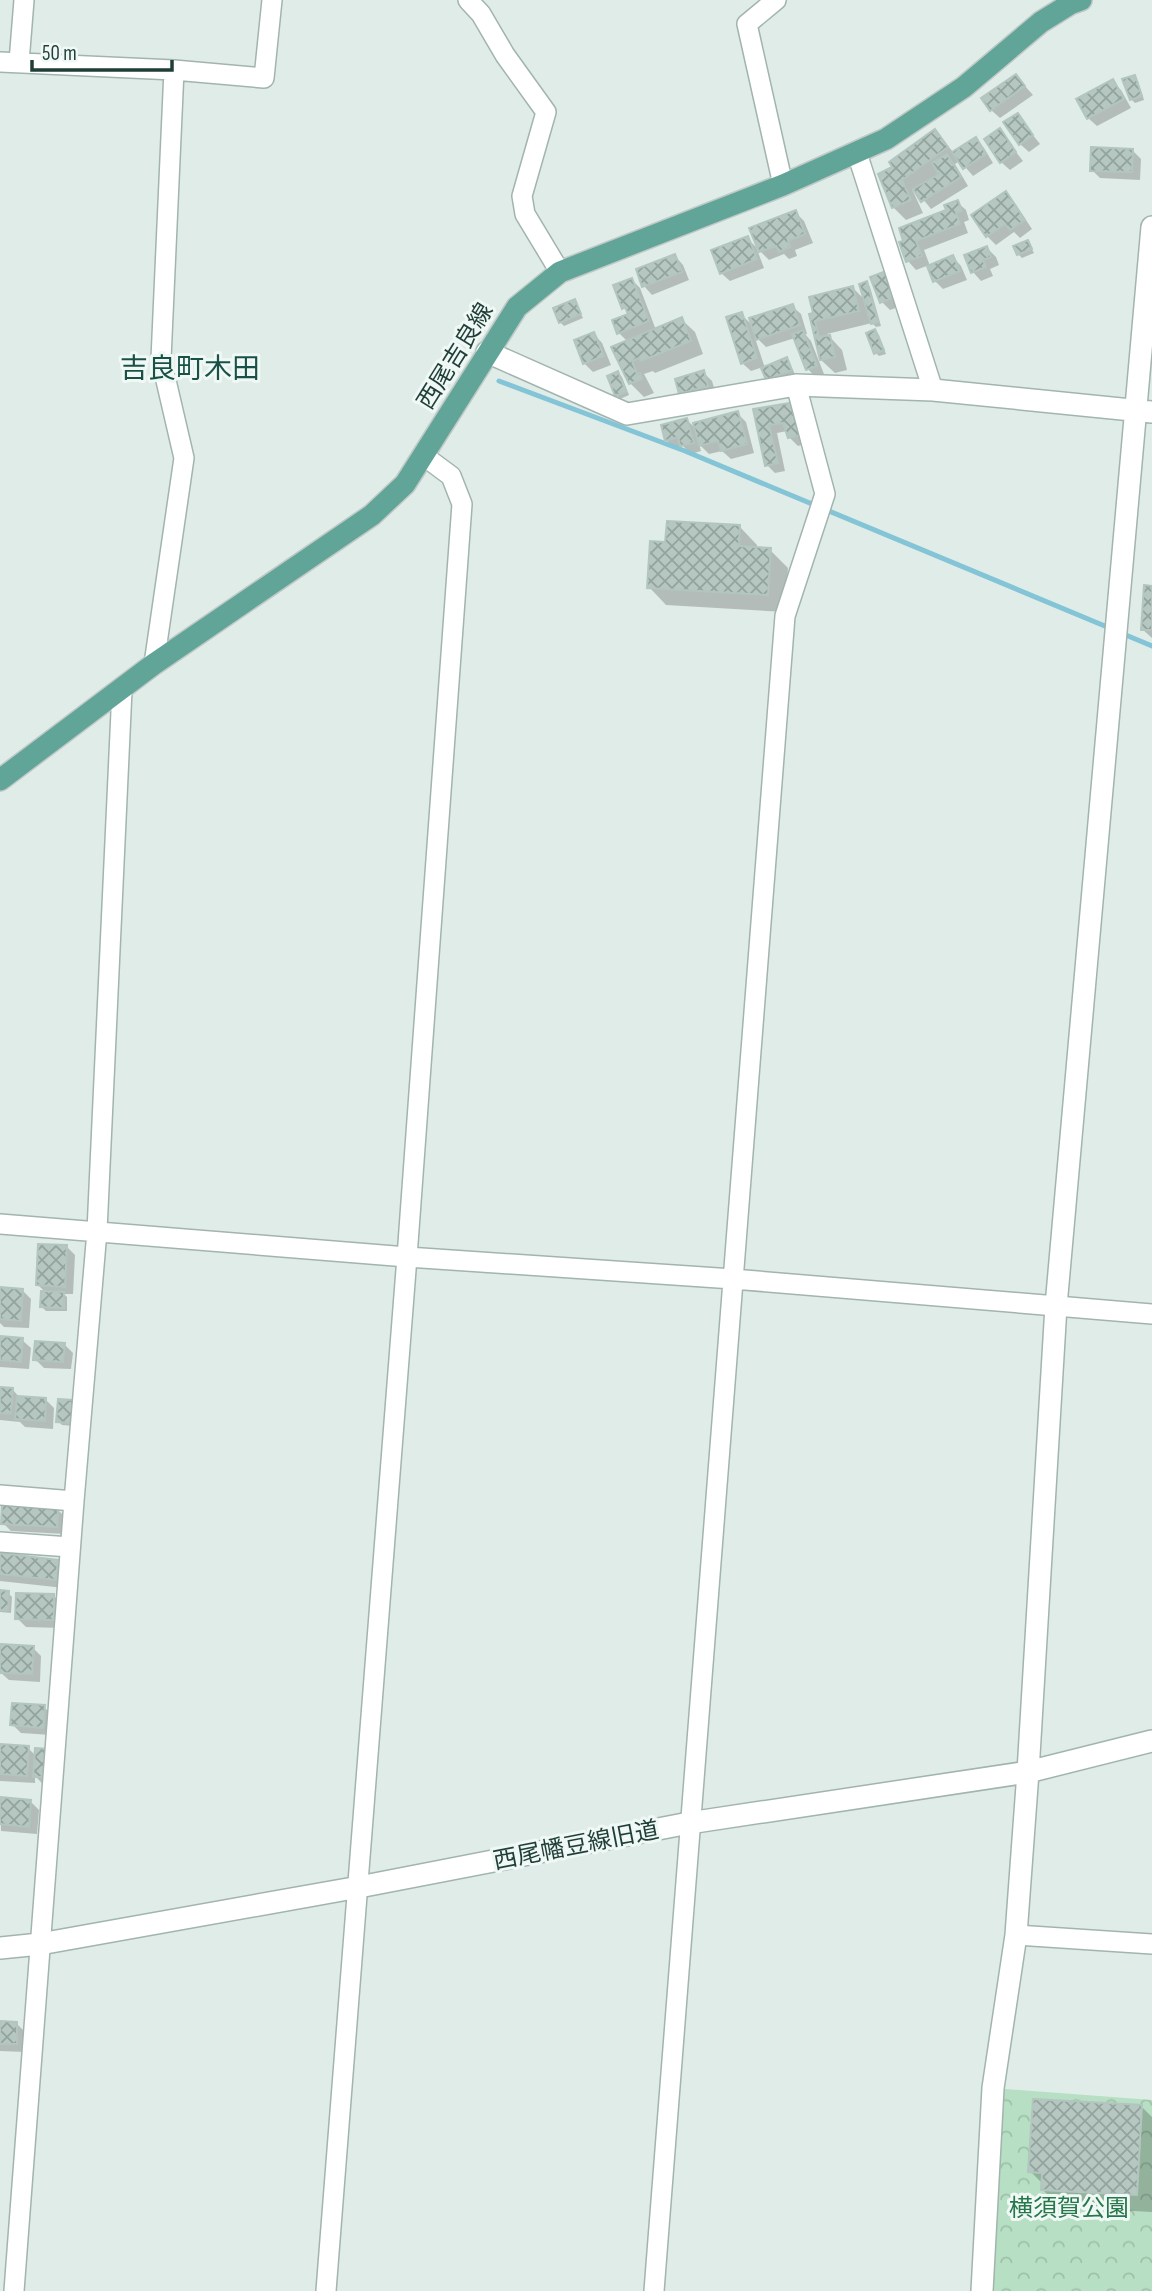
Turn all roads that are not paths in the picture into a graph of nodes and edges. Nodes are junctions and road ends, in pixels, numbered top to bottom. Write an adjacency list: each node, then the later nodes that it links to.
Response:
1 (24, 0): 6 (street)
2 (272, 0): 7 (street)
3 (468, 0): 11 (street)
4 (776, 0): 9 (street)
5 (1081, 0): 8 (main road, 西尾吉良線)
6 (10, 62): 7 (street)
7 (174, 70): 17 (street)
8 (858, 153): 9 (main road, 西尾吉良線); 14 (street)
9 (783, 185): 11 (main road, 西尾吉良線)
10 (1152, 228): 15 (street)
11 (561, 272): 12 (main road, 西尾吉良線)
12 (480, 363): 13 (street); 16 (main road, 西尾吉良線)
13 (796, 385): 14 (street); 23 (street)
14 (933, 390): 15 (street)
15 (1143, 412): 24 (street)
16 (424, 456): 17 (main road, 西尾吉良線); 22 (street)
17 (155, 664): 18 (main road, 西尾吉良線)
18 (122, 690): 19 (main road, 西尾吉良線); 21 (street)
19 (0, 780)
20 (0, 1224): 21 (street)
21 (97, 1231): 22 (street); 27 (street)
22 (408, 1257): 23 (street); 33 (street)
23 (733, 1279): 24 (street); 32 (street)
24 (1056, 1306): 25 (street); 31 (street)
25 (1152, 1314)
26 (0, 1495): 27 (street)
27 (74, 1501): 29 (street)
28 (0, 1542): 29 (street)
29 (70, 1547): 35 (street)
30 (1152, 1741): 31 (street, 西尾幡豆線旧道)
31 (1028, 1772): 32 (street, 西尾幡豆線旧道); 34 (street)
32 (689, 1823): 33 (street, 西尾幡豆線旧道); 40 (street)
33 (359, 1887): 35 (street, 西尾幡豆線旧道); 39 (street)
34 (1016, 1935): 36 (street); 41 (street)
35 (40, 1944): 37 (street, 西尾幡豆線旧道); 38 (street)
36 (1152, 1944)
37 (0, 1948)
38 (14, 2291)
39 (326, 2291)
40 (654, 2291)
41 (982, 2291)

